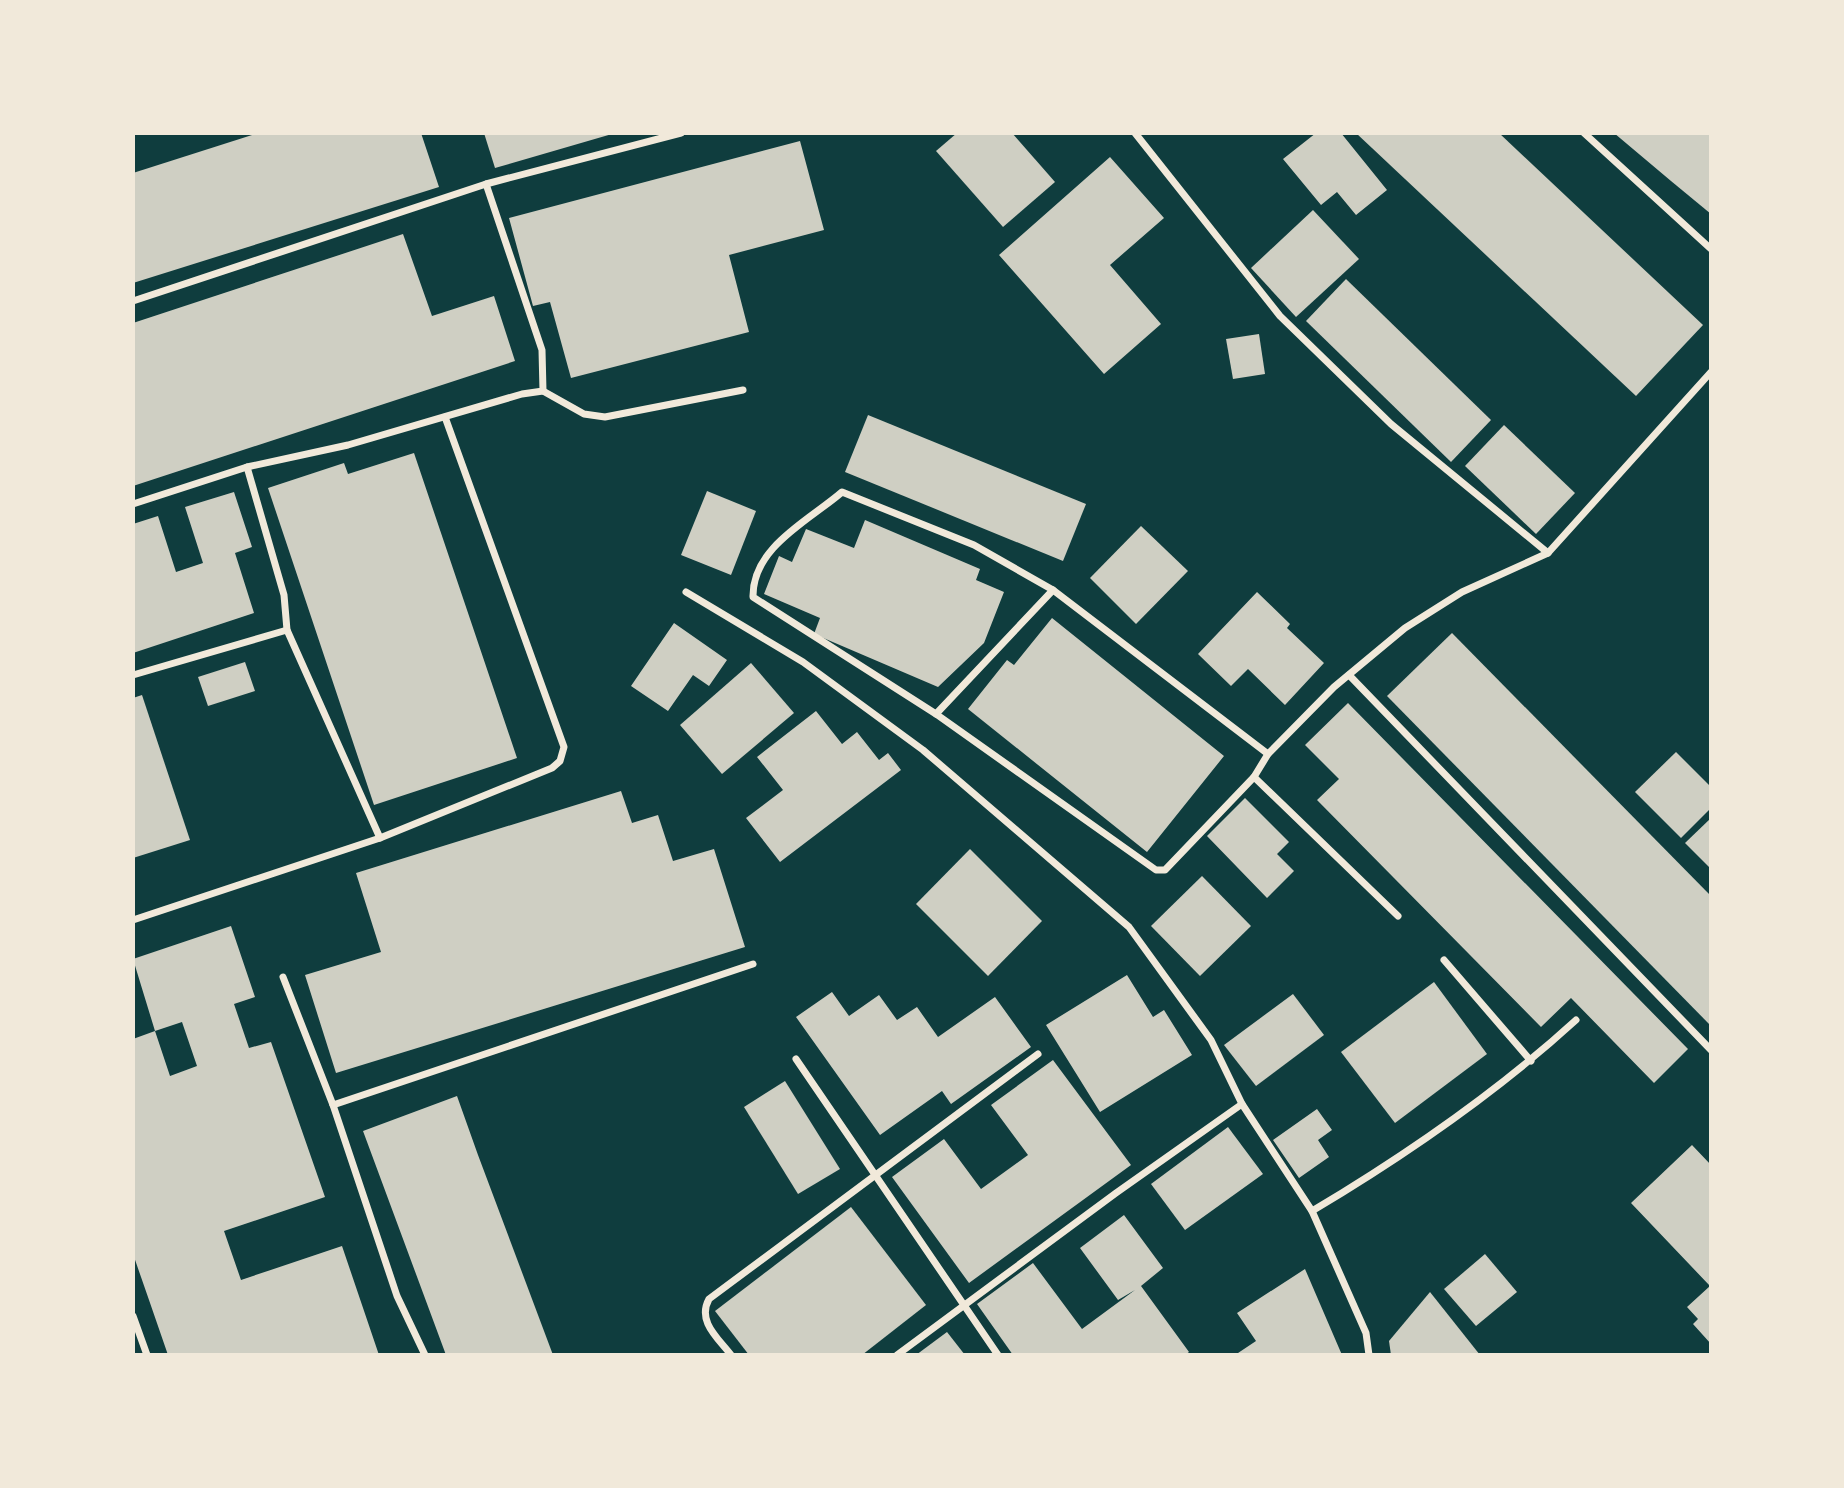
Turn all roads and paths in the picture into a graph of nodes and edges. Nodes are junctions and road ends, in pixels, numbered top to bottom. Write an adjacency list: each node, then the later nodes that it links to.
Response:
1 (681, 133): 4 (street)
2 (1135, 133): 13 (street)
3 (1584, 133): 5 (street)
4 (486, 184): 6 (street); 9 (street)
5 (1711, 249)
6 (133, 301)
7 (1711, 372): 13 (street)
8 (743, 390): 9 (street)
9 (543, 391): 10 (street)
10 (445, 416): 11 (street); 22 (street)
11 (247, 467): 12 (street); 16 (street)
12 (133, 503)
13 (1548, 553): 18 (street)
14 (1053, 590): 19 (street); 19 (street); 20 (street)
15 (686, 592): 33 (street)
16 (287, 629): 17 (street); 22 (street)
17 (133, 675)
18 (1349, 675): 20 (street); 29 (street)
19 (936, 714): 21 (street)
20 (1268, 754): 21 (street)
21 (1254, 777): 23 (street)
22 (380, 838): 24 (street)
23 (1398, 916)
24 (133, 920)
25 (1444, 960): 32 (street)
26 (753, 964): 34 (street)
27 (283, 977): 34 (street)
28 (1576, 1020): 32 (street)
29 (1711, 1050)
30 (1038, 1054): 35 (street)
31 (796, 1059): 35 (street)
32 (1531, 1061): 36 (street)
33 (1242, 1104): 36 (street); 37 (street)
34 (333, 1105): 40 (street)
35 (876, 1174): 37 (street); 41 (street)
36 (1312, 1211): 44 (street)
37 (964, 1305): 42 (street); 43 (street)
38 (133, 1317): 39 (street)
39 (147, 1355)
40 (425, 1355)
41 (731, 1355)
42 (897, 1355)
43 (998, 1355)
44 (1369, 1355)

